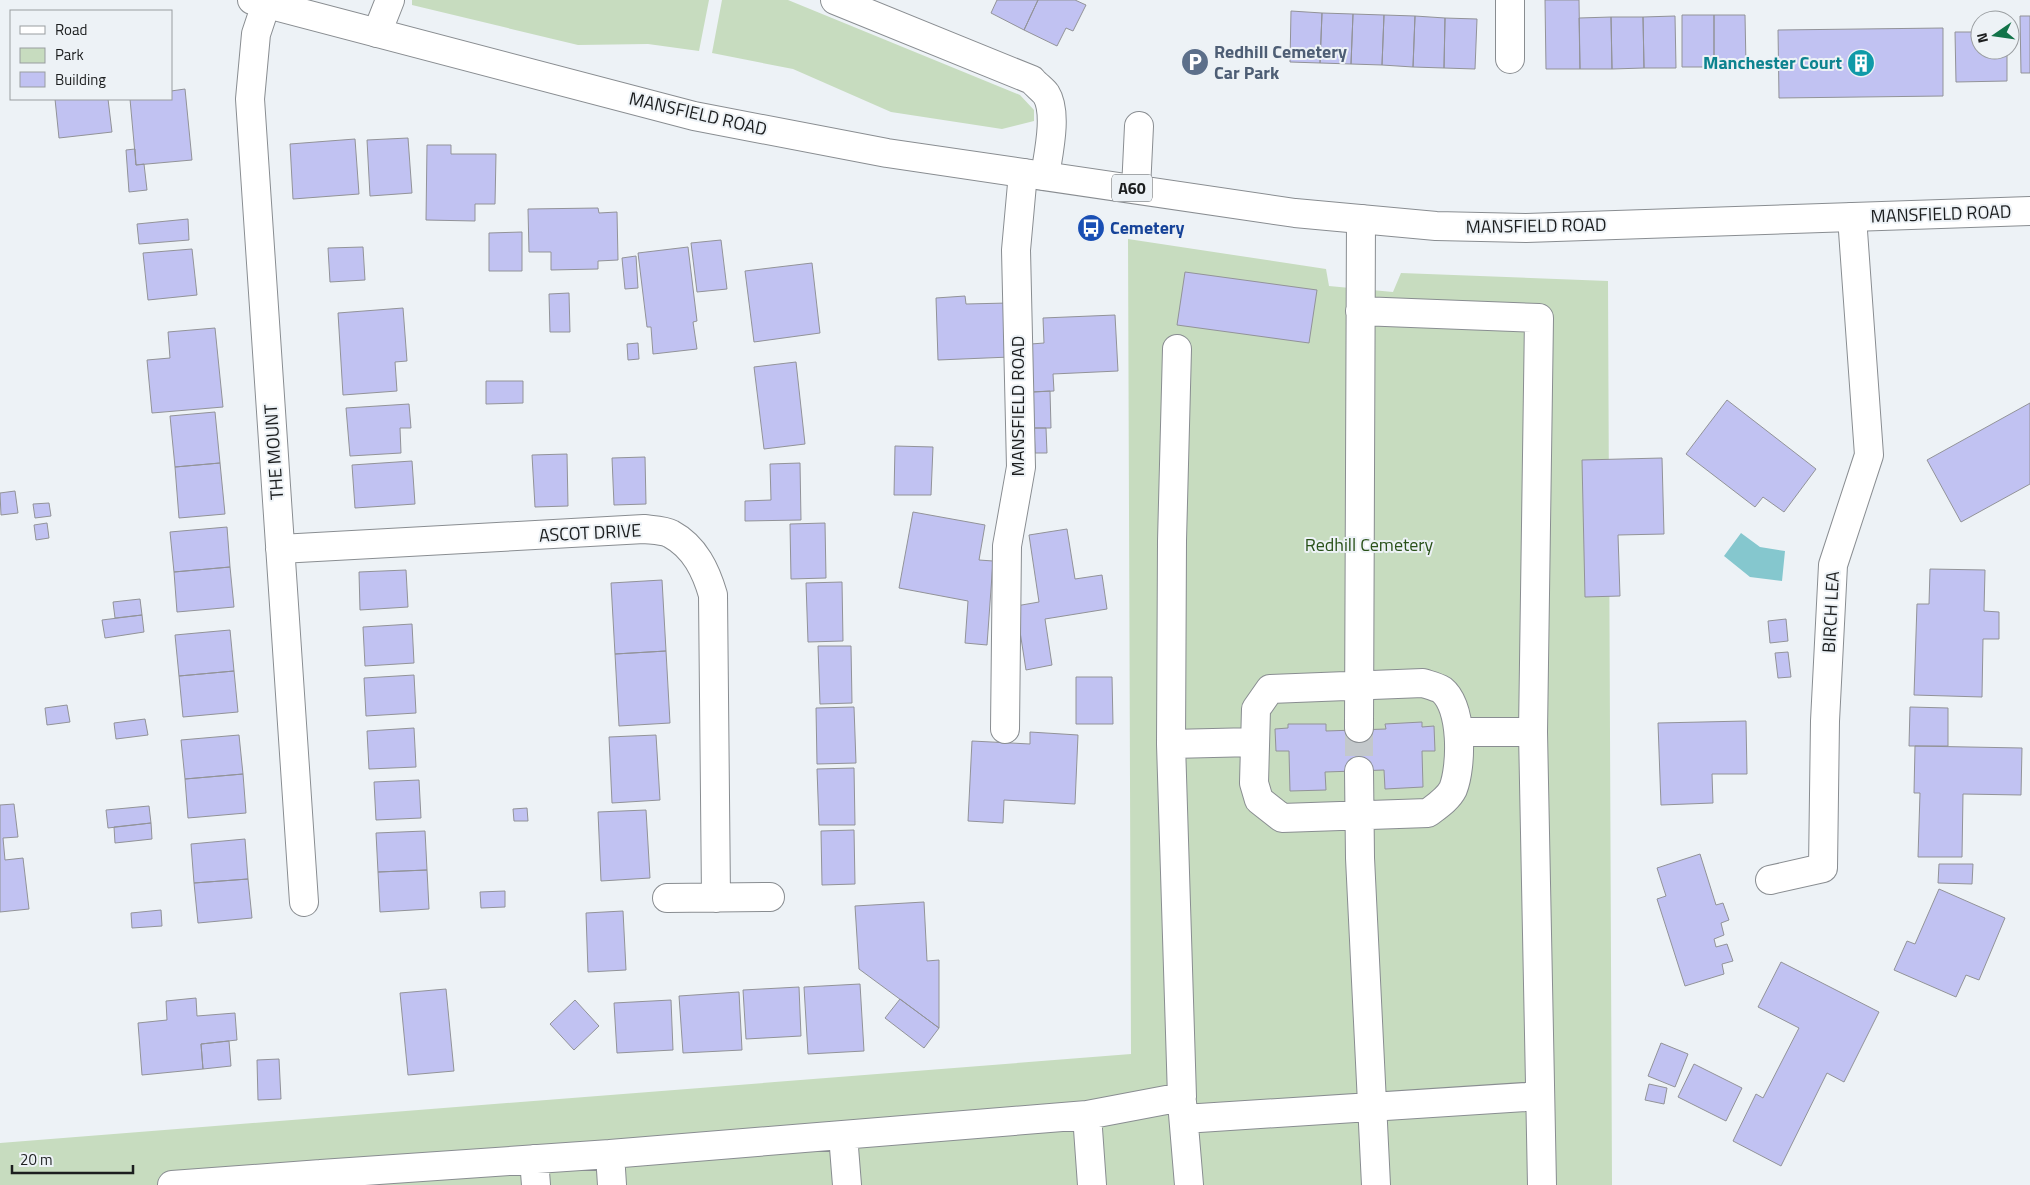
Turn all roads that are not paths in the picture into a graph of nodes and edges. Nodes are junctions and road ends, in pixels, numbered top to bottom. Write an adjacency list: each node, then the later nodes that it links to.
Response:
1 (390, 0): 5 (main road)
2 (835, 0): 8 (main road, MANSFIELD ROAD)
3 (1510, 0): 6 (main road)
4 (259, 2): 5 (main road, MANSFIELD ROAD / A60); 15 (main road, THE MOUNT)
5 (377, 33): 8 (main road, MANSFIELD ROAD / A60)
6 (1510, 59)
7 (1139, 126): 9 (main road)
8 (1034, 174): 9 (main road, MANSFIELD ROAD / A60); 18 (main road, MANSFIELD ROAD)
9 (1136, 189): 12 (main road, MANSFIELD ROAD / A60)
10 (2030, 211): 11 (main road, MANSFIELD ROAD / A60)
11 (1852, 217): 12 (main road, MANSFIELD ROAD / A60); 25 (main road, BIRCH LEA)
12 (1360, 219): 13 (main road)
13 (1360, 310): 16 (main road); 20 (main road)
14 (1177, 349): 22 (main road)
15 (280, 549): 28 (main road, ASCOT DRIVE); 29 (main road, THE MOUNT)
16 (1358, 685): 17 (main road); 19 (main road); 21 (main road)
17 (1358, 728)
18 (1005, 729)
19 (1460, 732): 20 (main road); 24 (main road)
20 (1533, 732): 30 (main road)
21 (1255, 742): 22 (main road); 24 (main road)
22 (1171, 744): 32 (main road)
23 (1359, 771): 24 (main road)
24 (1360, 817): 31 (main road)
25 (1770, 880)
26 (770, 897): 28 (main road)
27 (667, 898): 28 (main road)
28 (716, 898)
29 (304, 902)
30 (1540, 1096): 31 (main road); 44 (main road)
31 (1373, 1107): 32 (main road); 43 (main road)
32 (1183, 1108): 33 (main road); 42 (main road)
33 (1088, 1115): 34 (main road); 41 (main road)
34 (843, 1135): 35 (main road); 40 (main road)
35 (610, 1154): 36 (main road); 39 (main road)
36 (535, 1172): 37 (main road)
37 (322, 1180): 38 (main road)
38 (172, 1185)
39 (612, 1185)
40 (847, 1185)
41 (1092, 1185)
42 (1189, 1185)
43 (1376, 1185)
44 (1542, 1185)

